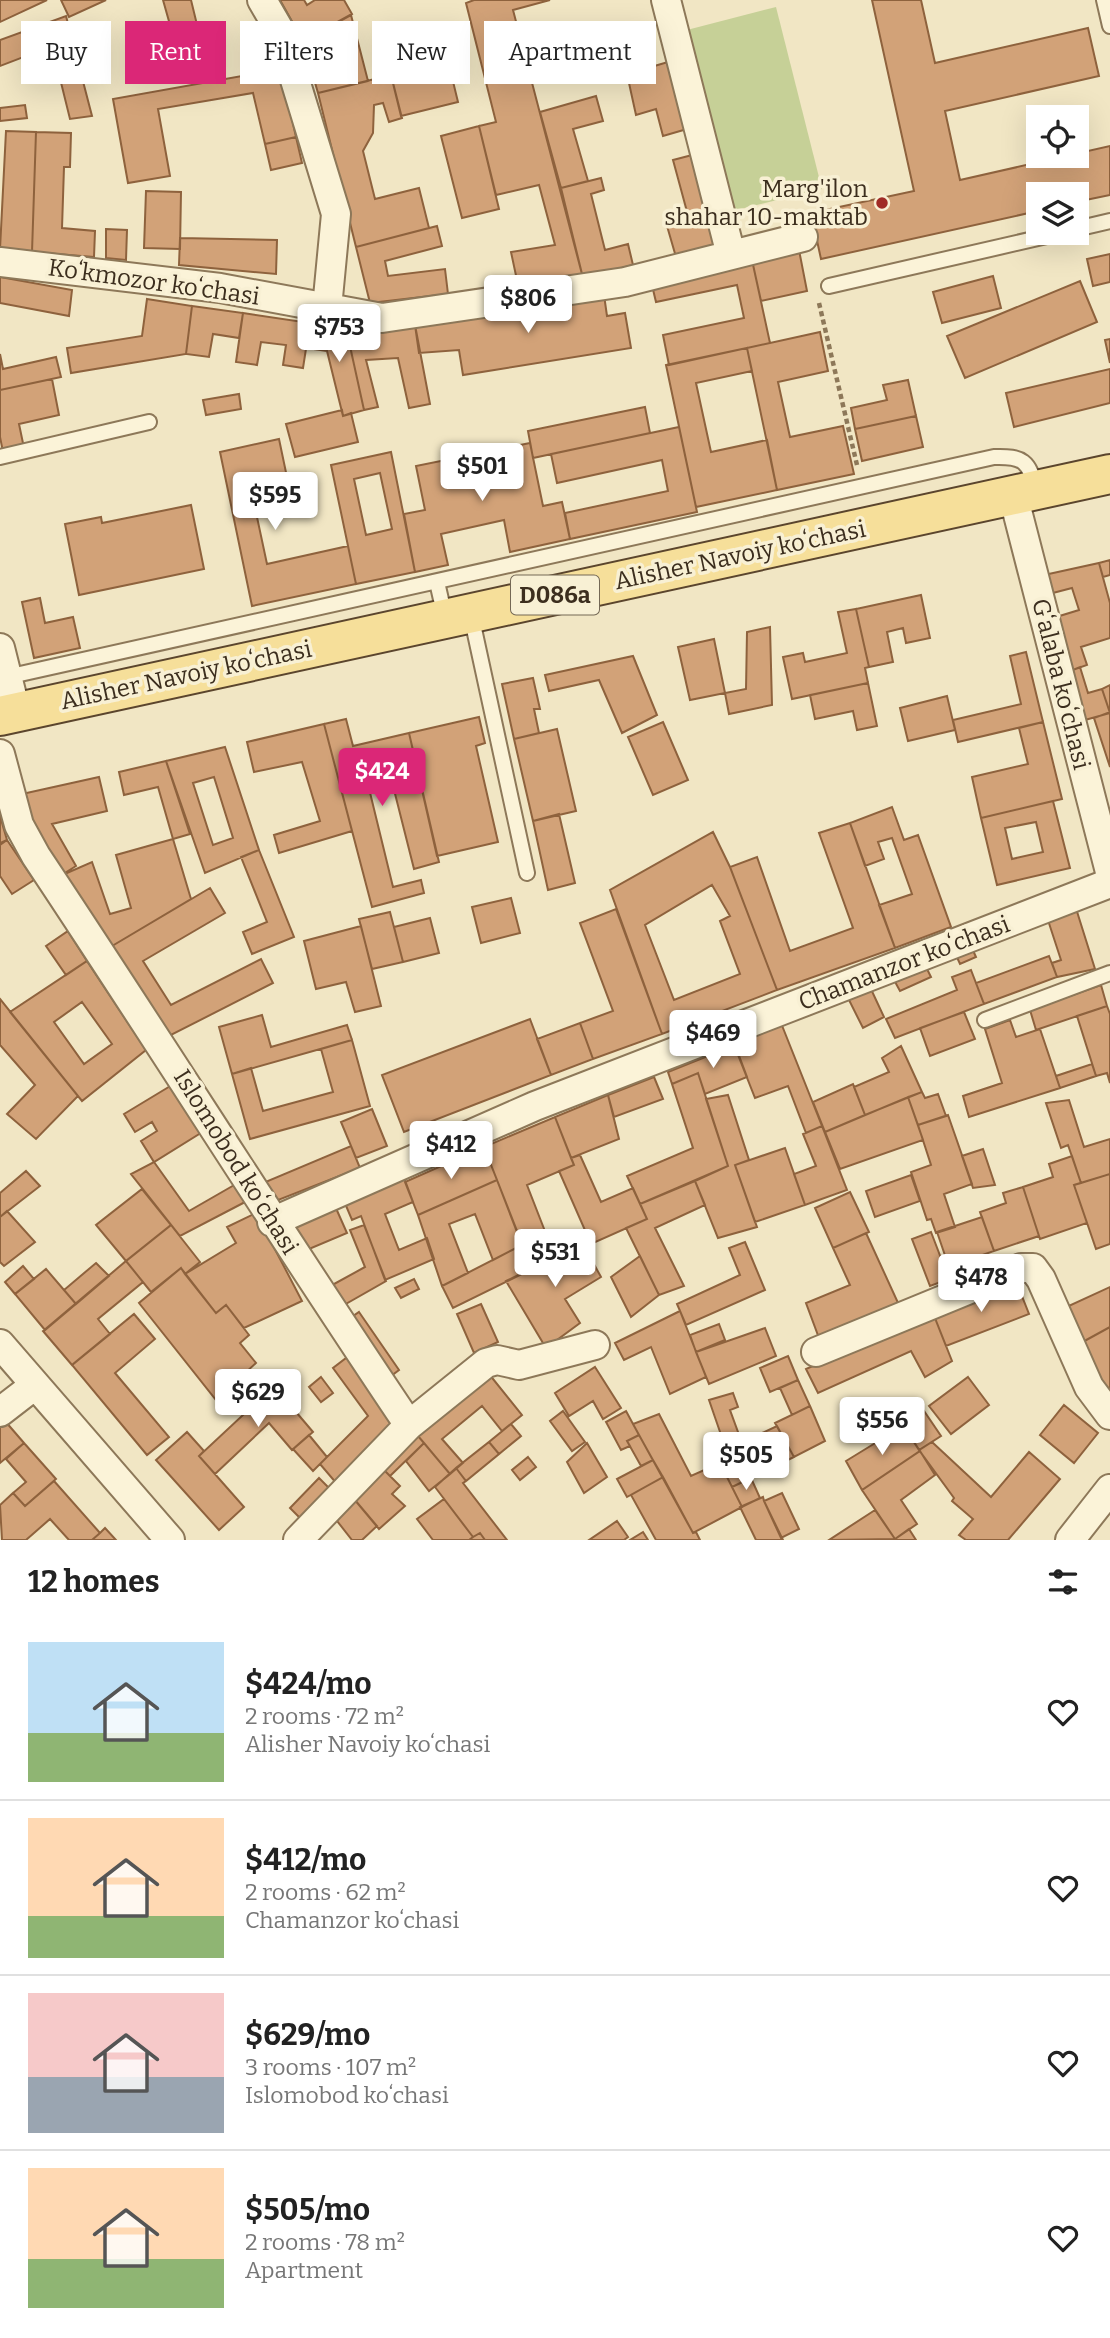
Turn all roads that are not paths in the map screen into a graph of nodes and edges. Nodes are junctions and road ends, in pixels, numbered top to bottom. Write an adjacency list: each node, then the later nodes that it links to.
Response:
1 (262, 0): 12 (street)
2 (666, 0): 9 (street)
3 (1104, 0): 4 (lane)
4 (1110, 26)
5 (1110, 221): 6 (lane)
6 (1089, 226)
7 (803, 237): 9 (street, Koʻkmozor koʻchasi)
8 (1026, 241): 11 (lane)
9 (731, 255): 12 (street, Koʻkmozor koʻchasi)
10 (0, 262): 12 (street, Koʻkmozor koʻchasi)
11 (822, 288)
12 (327, 308)
13 (149, 422): 14 (lane)
14 (0, 457)
15 (1110, 474): 16 (main road, Alisher Navoiy koʻchasi / D086a)
16 (1025, 493): 17 (lane); 18 (main road, Alisher Navoiy koʻchasi / D086a); 22 (street, Gʻalaba koʻchasi)
17 (437, 582): 18 (lane); 20 (lane)
18 (458, 616): 20 (main road, Alisher Navoiy koʻchasi / D086a); 23 (lane)
19 (0, 648): 20 (street)
20 (6, 696)
21 (0, 754): 27 (street, Islomobod koʻchasi)
22 (1110, 872)
23 (527, 873)
24 (1110, 883): 27 (street, Chamanzor koʻchasi)
25 (1110, 973): 26 (lane)
26 (985, 1020)
27 (272, 1222): 34 (street, Islomobod koʻchasi)
28 (0, 1344): 31 (street)
29 (595, 1345): 34 (street)
30 (816, 1352): 33 (street)
31 (34, 1385): 32 (street); 36 (street)
32 (0, 1412)
33 (1110, 1415)
34 (409, 1425): 37 (street)
35 (1110, 1489): 38 (street)
36 (170, 1540)
37 (298, 1540)
38 (1070, 1540)

